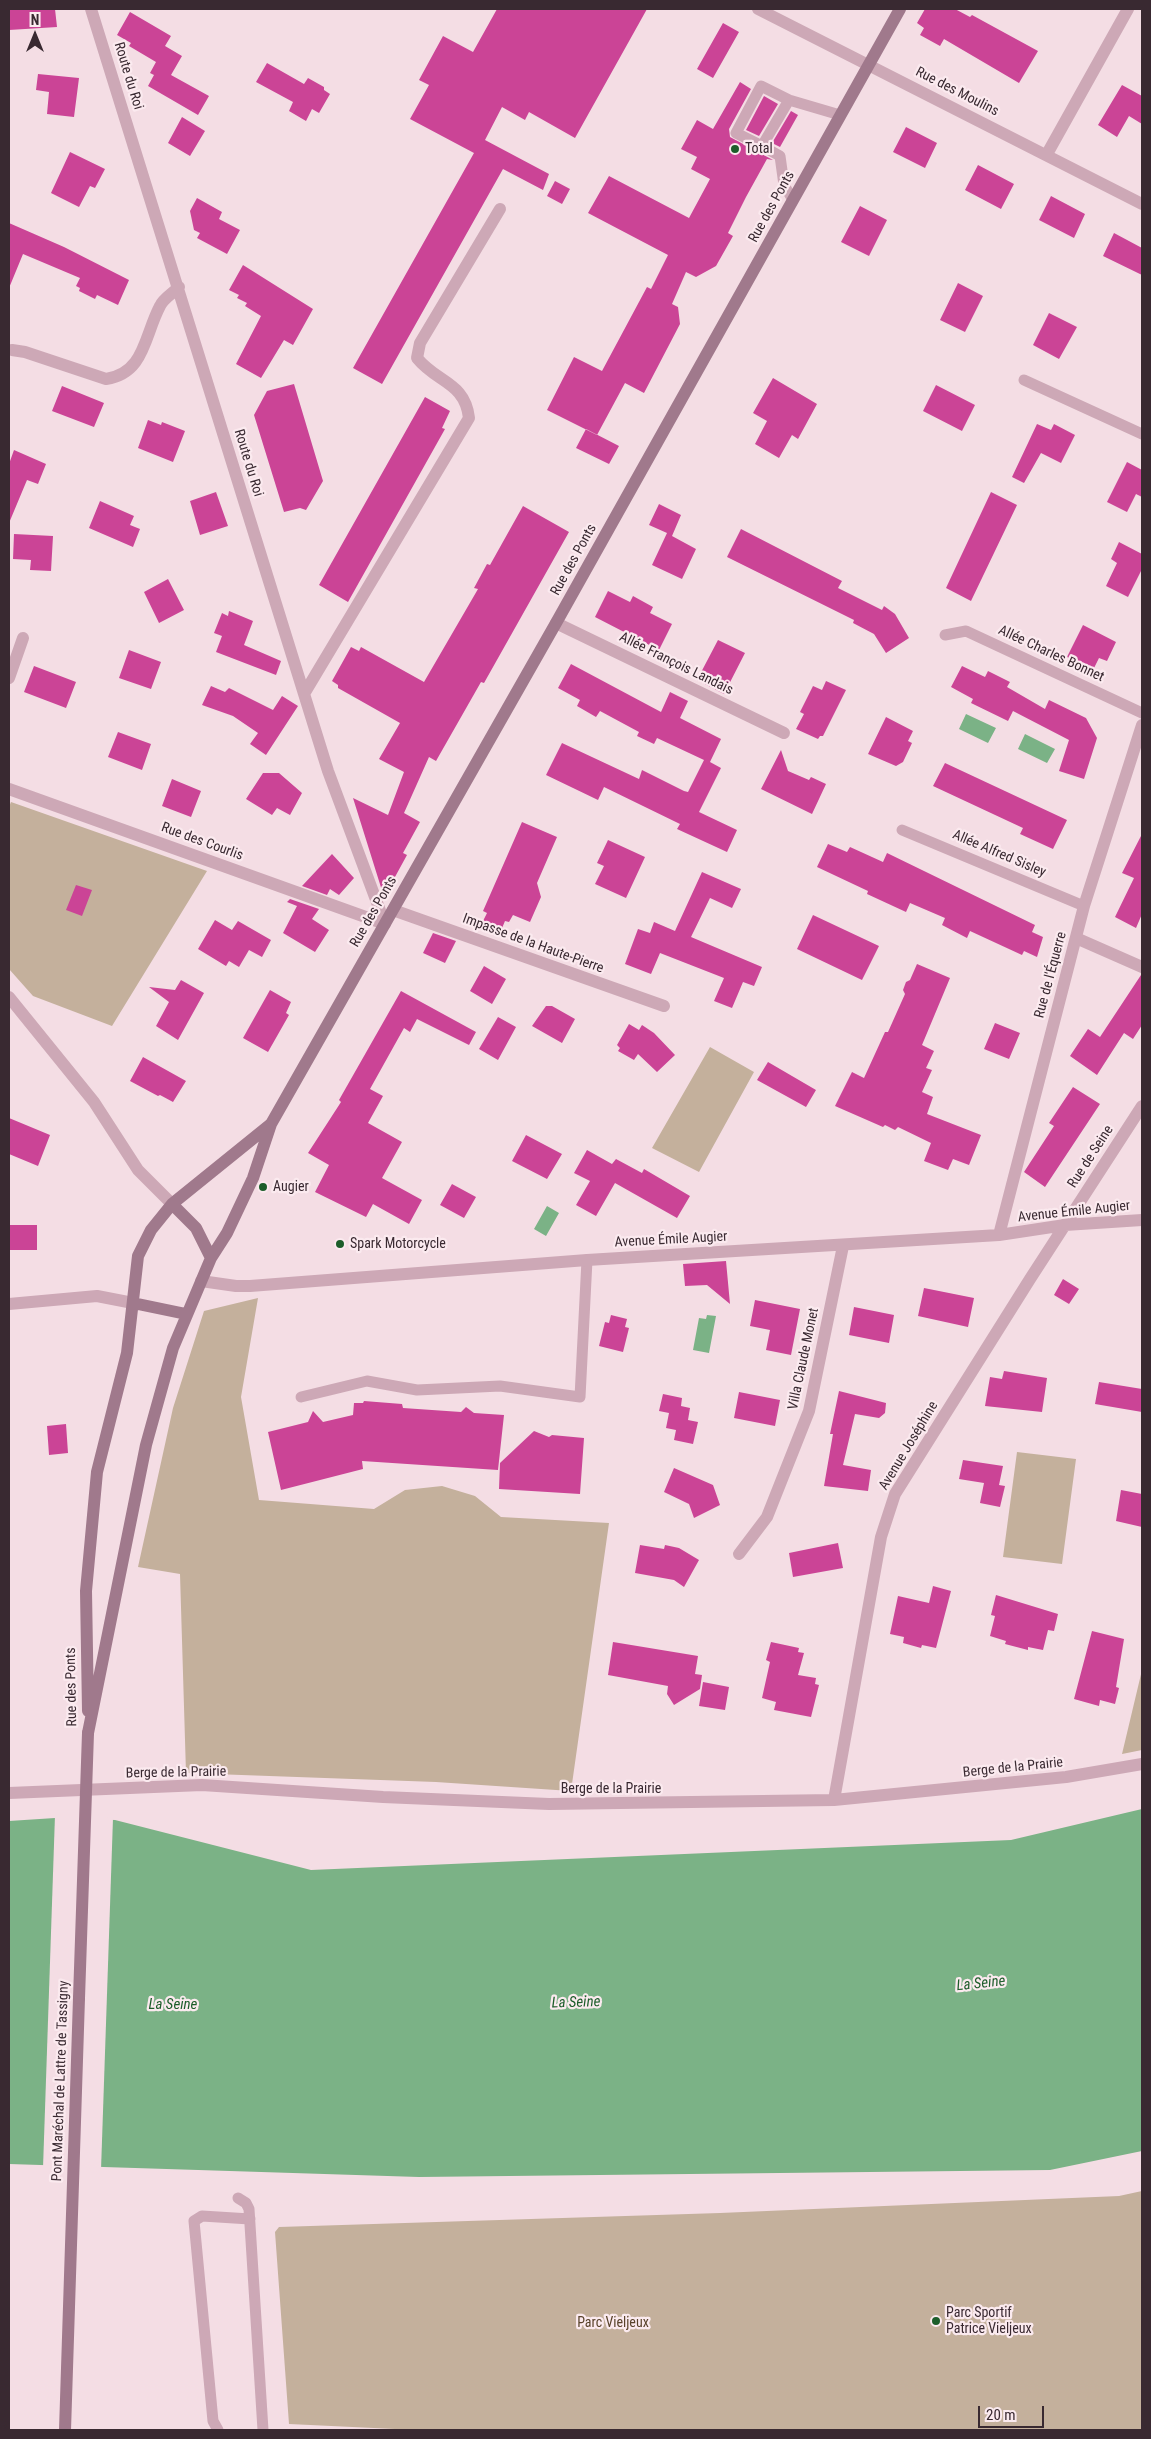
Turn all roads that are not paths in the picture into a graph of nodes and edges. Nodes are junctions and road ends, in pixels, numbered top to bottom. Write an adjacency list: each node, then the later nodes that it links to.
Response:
1 (91, 9): 13 (street, Route du Roi)
2 (758, 9): 5 (street, Rue des Moulins)
3 (900, 9): 5 (main road, Rue des Ponts)
4 (1128, 9): 9 (street)
5 (868, 65): 7 (main road, Rue des Ponts); 9 (street, Rue des Moulins)
6 (789, 100): 7 (lane); 8 (lane); 8 (lane)
7 (840, 116): 10 (main road, Rue des Ponts)
8 (762, 146): 10 (lane)
9 (1047, 154): 11 (street, Rue des Moulins)
10 (793, 200): 17 (main road, Rue des Ponts)
11 (1142, 204)
12 (500, 209): 21 (street)
13 (179, 287): 14 (street); 21 (street, Route du Roi)
14 (12, 350)
15 (1024, 380): 16 (lane)
16 (1142, 434)
17 (556, 622): 24 (street, Allée François Landais); 28 (main road, Rue des Ponts)
18 (946, 635): 22 (lane, Allée Charles Bonnet)
19 (24, 638): 20 (street)
20 (9, 678)
21 (304, 694): 29 (street, Route du Roi)
22 (1142, 714)
23 (1142, 725): 27 (street, Rue de l'Équerre)
24 (784, 733)
25 (9, 789): 29 (street, Rue des Courlis)
26 (902, 830): 27 (lane, Allée Alfred Sisley)
27 (1084, 906): 30 (street, Rue de l'Équerre)
28 (393, 910): 29 (main road, Rue des Ponts); 33 (street, Impasse de la Haute-Pierre)
29 (385, 924): 35 (main road, Rue des Ponts)
30 (1076, 938): 31 (street); 39 (street, Rue de l'Équerre)
31 (1142, 966)
32 (9, 997): 36 (street)
33 (664, 1006)
34 (1142, 1106): 38 (street, Rue de Seine)
35 (271, 1124): 36 (main road, Rue des Ponts); 41 (main road, Rue des Ponts)
36 (172, 1204): 41 (main road); 44 (main road, Rue des Ponts)
37 (1142, 1220): 38 (street, Avenue Émile Augier)
38 (1065, 1225): 39 (street, Avenue Émile Augier); 52 (street, Avenue Joséphine)
39 (999, 1234): 40 (street, Avenue Émile Augier)
40 (842, 1246): 42 (street, Avenue Émile Augier); 48 (street, Villa Claude Monet)
41 (211, 1258): 43 (main road, Rue des Ponts)
42 (587, 1260): 43 (street, Avenue Émile Augier); 47 (lane)
43 (201, 1281): 46 (main road, Rue des Ponts)
44 (133, 1303): 45 (street); 46 (main road); 49 (main road, Rue des Ponts)
45 (9, 1304)
46 (186, 1314): 49 (main road, Rue des Ponts)
47 (301, 1397)
48 (739, 1554)
49 (88, 1733): 55 (main road, Pont Maréchal de Lattre de Tassigny, bridge)
50 (1142, 1764): 52 (street, Berge de la Prairie)
51 (9, 1793): 52 (street, Berge de la Prairie)
52 (834, 1800)
53 (238, 2198): 54 (lane)
54 (250, 2219): 56 (lane); 57 (lane)
55 (65, 2430)
56 (218, 2430)
57 (263, 2430)

